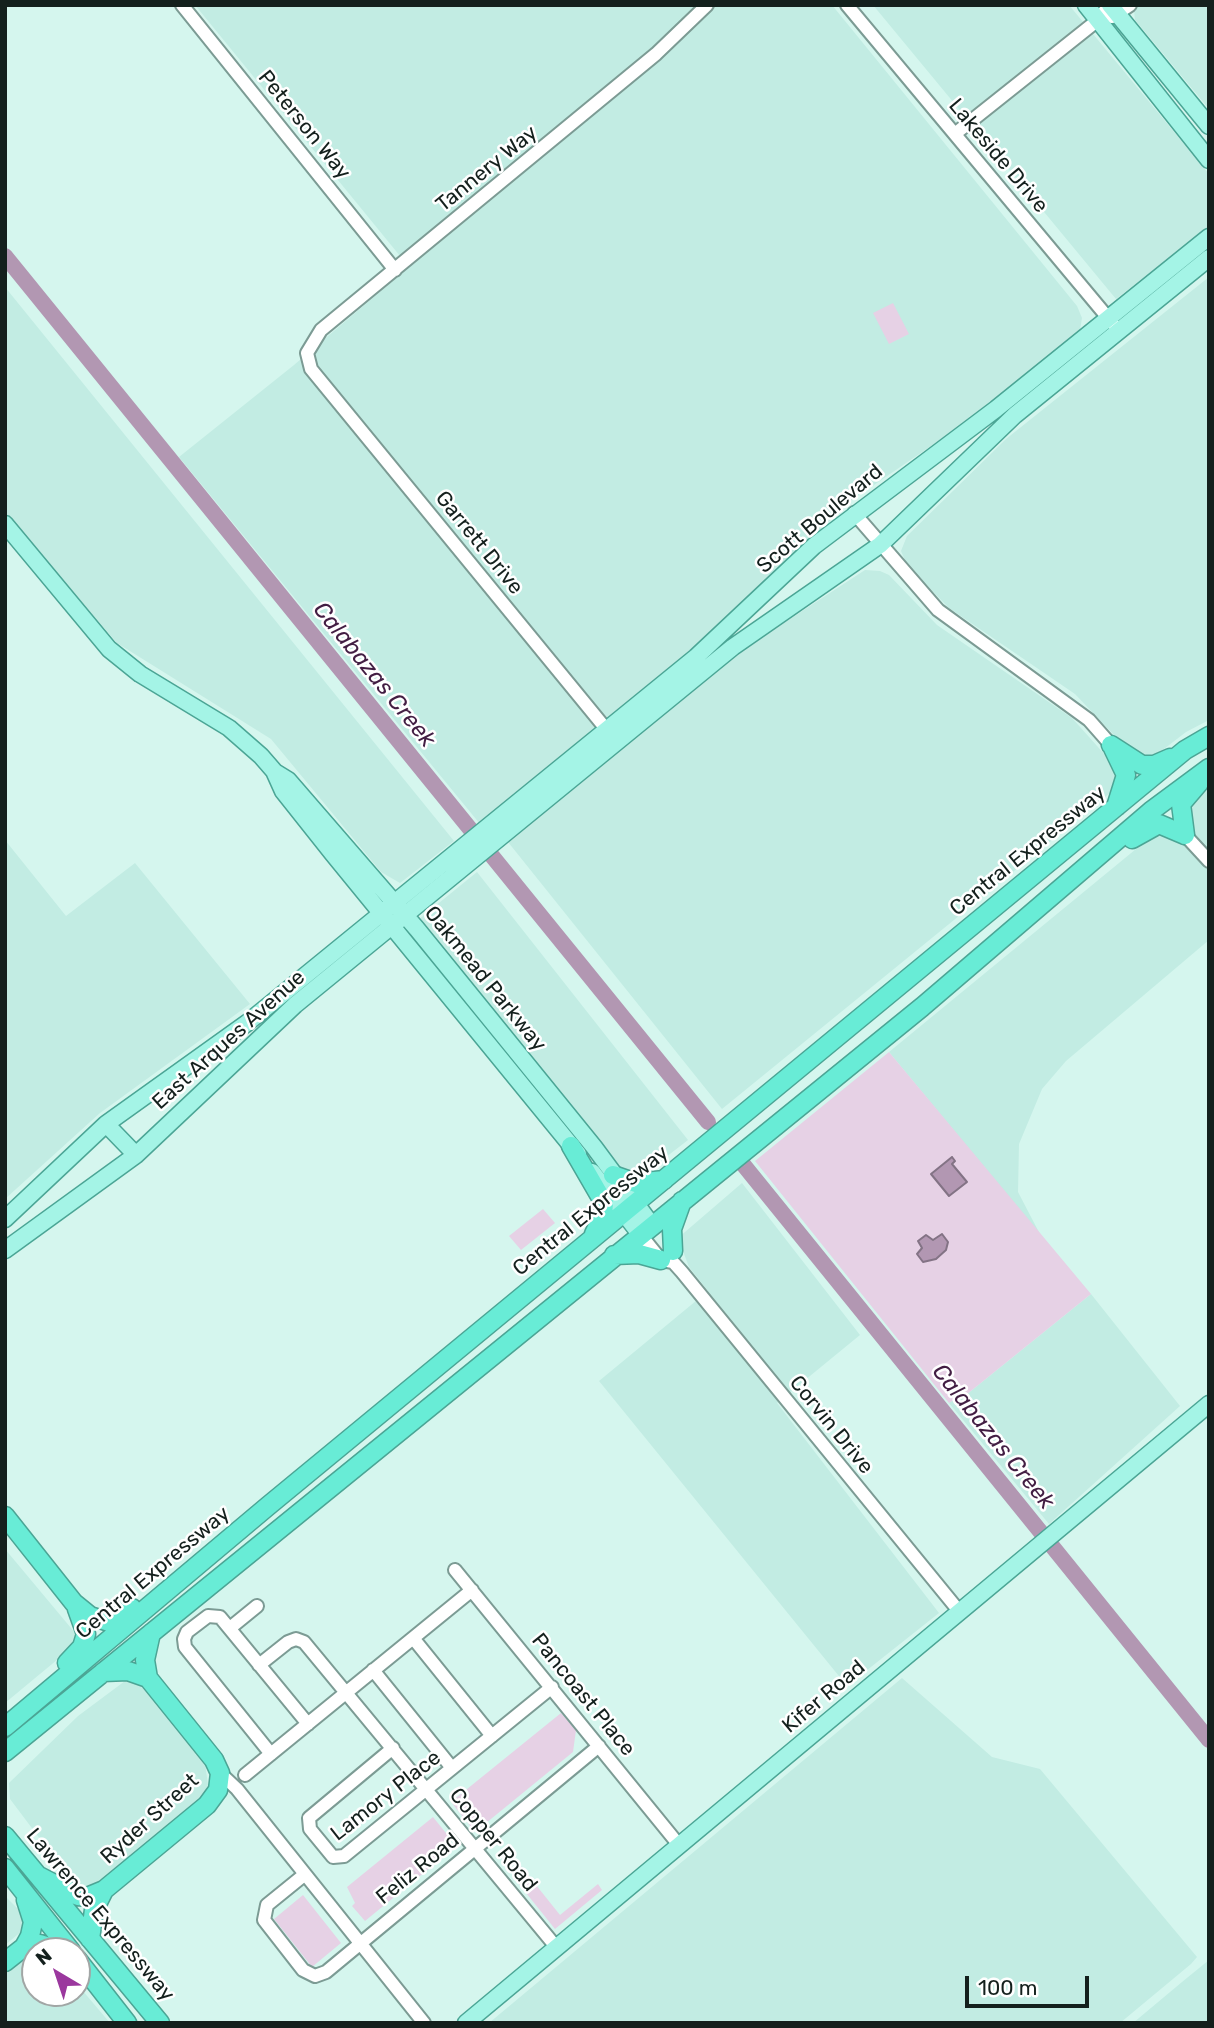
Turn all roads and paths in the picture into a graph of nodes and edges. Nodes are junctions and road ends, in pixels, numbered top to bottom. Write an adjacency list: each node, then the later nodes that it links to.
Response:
1 (183, 5): 12 (street, Peterson Way)
2 (707, 5): 12 (street, Tannery Way)
3 (847, 5): 8 (street, Lakeside Drive)
4 (1086, 5): 6 (main road)
5 (1117, 8): 6 (street); 7 (main road)
6 (1098, 20): 8 (street); 9 (main road)
7 (1209, 126)
8 (956, 134): 13 (street, Lakeside Drive)
9 (1209, 160)
10 (1209, 237): 13 (main road, Scott Boulevard)
11 (1209, 258): 14 (main road, Scott Boulevard)
12 (395, 270): 15 (street, Tannery Way)
13 (1107, 319): 14 (street, Lakeside Drive); 16 (main road, Scott Boulevard)
14 (1120, 330): 18 (main road, Scott Boulevard)
15 (311, 369): 19 (street, Garrett Drive)
16 (855, 513): 18 (street); 19 (main road, Scott Boulevard)
17 (5, 524): 30 (main road, Oakmead Parkway)
18 (880, 545): 19 (main road, Scott Boulevard); 21 (street)
19 (611, 736): 27 (main road, Scott Boulevard)
20 (1209, 736): 22 (highway, Central Expressway)
21 (1111, 745): 22 (highway); 25 (highway)
22 (1185, 750): 25 (highway, Central Expressway)
23 (1209, 768): 29 (highway, Central Expressway)
24 (1209, 775): 26 (highway)
25 (1114, 810): 35 (highway, Central Expressway)
26 (1185, 835): 28 (street); 29 (highway)
27 (472, 850): 30 (main road, East Arques Avenue)
28 (1209, 861)
29 (1044, 902): 36 (highway, Central Expressway)
30 (394, 914): 31 (main road, East Arques Avenue); 32 (main road, Oakmead Parkway); 33 (main road, East Arques Avenue); 34 (main road, Oakmead Parkway)
31 (106, 1124): 33 (main road); 38 (main road, East Arques Avenue)
32 (571, 1146): 37 (main road, Oakmead Parkway); 40 (highway)
33 (136, 1155): 41 (main road, East Arques Avenue)
34 (613, 1175): 35 (highway); 37 (main road, Oakmead Parkway)
35 (664, 1180): 37 (highway, Central Expressway)
36 (684, 1198): 39 (highway, Central Expressway); 43 (highway)
37 (630, 1208): 39 (main road, Oakmead Parkway); 40 (highway, Central Expressway)
38 (5, 1219)
39 (646, 1229): 42 (highway, Central Expressway); 43 (street, Corvin Drive)
40 (591, 1240): 45 (highway, Central Expressway)
41 (5, 1250)
42 (614, 1255): 43 (highway); 53 (highway, Central Expressway)
43 (669, 1258): 51 (street, Corvin Drive)
44 (1209, 1404): 51 (main road, Kifer Road)
45 (268, 1506): 49 (highway); 61 (highway, Central Expressway)
46 (5, 1516): 49 (highway)
47 (455, 1570): 48 (street, Pancoast Place)
48 (472, 1590): 54 (street); 59 (street, Pancoast Place)
49 (74, 1603): 61 (highway)
50 (257, 1606): 52 (street)
51 (959, 1611): 74 (main road, Kifer Road)
52 (230, 1628): 55 (street); 68 (street)
53 (151, 1633): 57 (highway, Central Expressway); 58 (highway)
54 (413, 1638): 56 (street); 64 (street)
55 (259, 1665): 60 (street, Copper Road); 62 (street)
56 (373, 1670): 60 (street); 69 (street)
57 (103, 1672): 58 (highway); 67 (highway, Central Expressway)
58 (148, 1678): 71 (highway, Ryder Street)
59 (552, 1687): 64 (street, Lamory Place); 65 (street, Pancoast Place)
60 (347, 1692): 62 (street); 66 (street, Copper Road)
61 (22, 1713): 63 (highway, Central Expressway)
62 (308, 1724): 68 (street)
63 (5, 1727)
64 (492, 1736): 69 (street, Lamory Place)
65 (599, 1746): 74 (street, Pancoast Place); 75 (street, Feliz Road)
66 (393, 1748): 72 (street, Copper Road); 72 (street, Lamory Place)
67 (5, 1752)
68 (271, 1754): 70 (street)
69 (452, 1768): 72 (street, Lamory Place)
70 (245, 1775)
71 (219, 1780): 77 (street); 80 (highway, Ryder Street)
72 (426, 1789): 75 (street, Copper Road)
73 (5, 1836): 78 (highway, Lawrence Expressway)
74 (679, 1845): 87 (main road, Kifer Road)
75 (474, 1848): 86 (street, Feliz Road); 87 (street, Copper Road)
76 (5, 1867): 79 (highway, Lawrence Expressway)
77 (304, 1875): 86 (street); 86 (street, Feliz Road)
78 (38, 1876): 80 (highway); 83 (highway, Lawrence Expressway)
79 (23, 1890): 81 (highway); 82 (highway, Lawrence Expressway)
80 (104, 1890): 84 (highway)
81 (28, 1937)
82 (60, 1937)
83 (88, 1937)
84 (90, 1937)
85 (91, 1940): 92 (highway, Lawrence Expressway)
86 (360, 1944): 93 (street)
87 (557, 1948): 94 (main road, Kifer Road)
88 (21, 1949): 89 (highway)
89 (5, 1962)
90 (91, 1977): 91 (highway)
91 (127, 2023)
92 (160, 2023)
93 (424, 2023)
94 (466, 2023)

